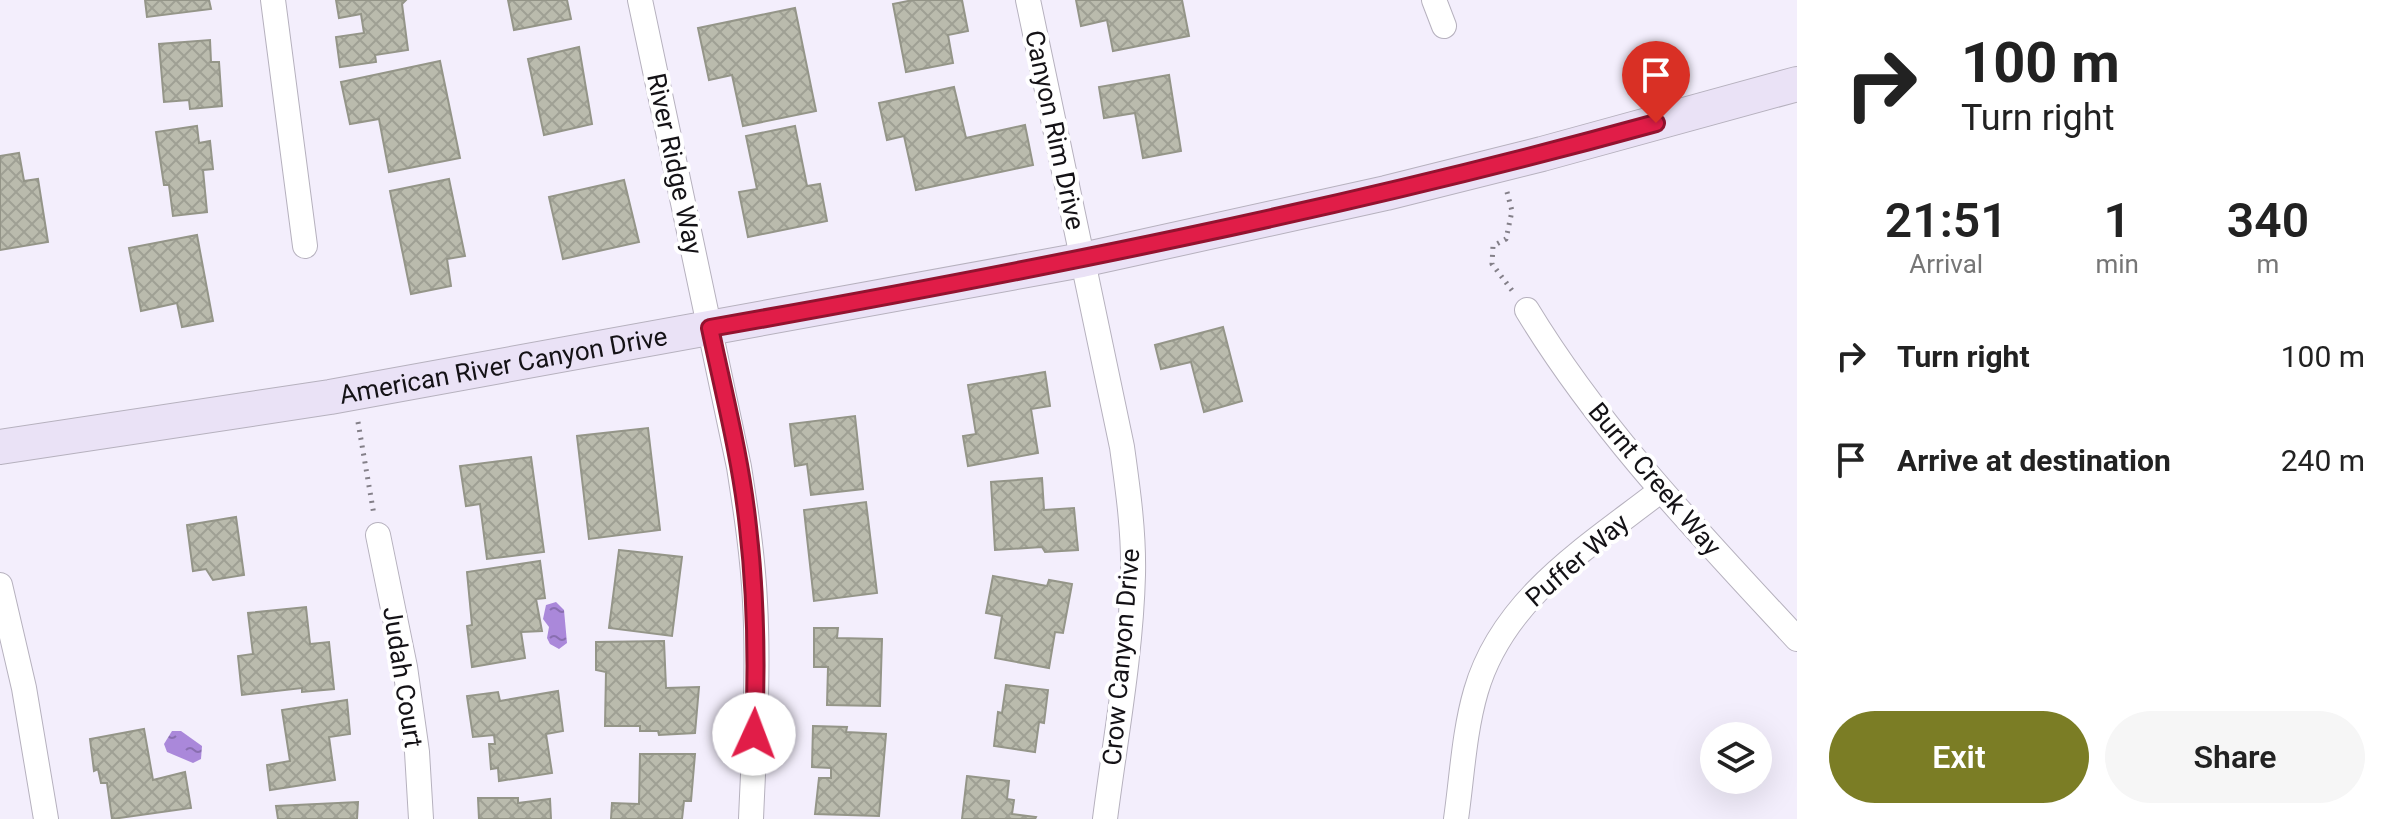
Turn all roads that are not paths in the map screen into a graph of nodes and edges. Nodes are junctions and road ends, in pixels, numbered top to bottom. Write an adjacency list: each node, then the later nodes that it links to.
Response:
1 (273, 0): 7 (street)
2 (640, 0): 10 (street, River Ridge Way)
3 (1028, 0): 8 (street, Canyon Rim Drive)
4 (1434, 0): 5 (street)
5 (1444, 26)
6 (1797, 84): 8 (main road, American River Canyon Drive)
7 (305, 246)
8 (1082, 260): 10 (main road, American River Canyon Drive); 19 (street, Crow Canyon Drive)
9 (1527, 310): 12 (street, Burnt Creek Way)
10 (710, 328): 11 (main road, American River Canyon Drive); 18 (street, River Ridge Way)
11 (0, 447)
12 (1660, 491): 15 (street, Burnt Creek Way); 20 (street, Puffer Way)
13 (378, 535): 17 (street, Judah Court)
14 (0, 585): 16 (street)
15 (1797, 639)
16 (46, 819)
17 (421, 819)
18 (751, 819)
19 (1105, 819)
20 (1456, 819)

